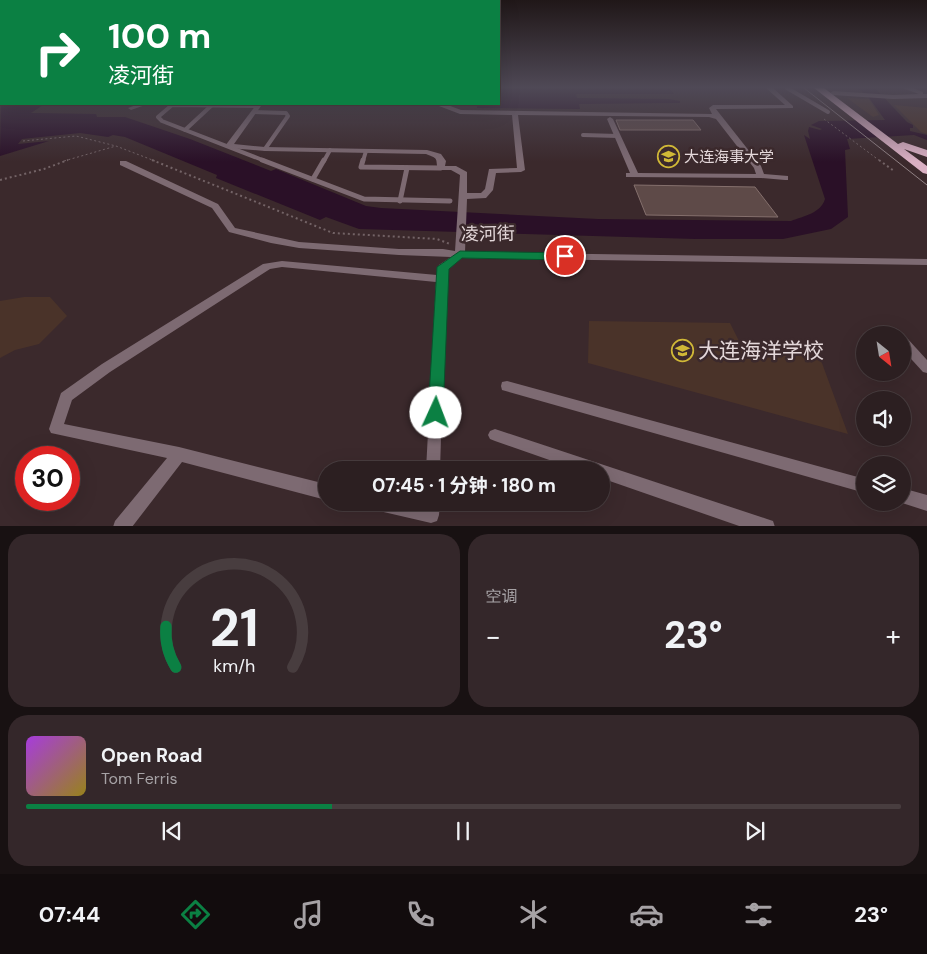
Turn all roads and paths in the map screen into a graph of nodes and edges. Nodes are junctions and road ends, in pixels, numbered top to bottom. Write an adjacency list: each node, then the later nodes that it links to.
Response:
1 (163, 113): 13 (lane)
2 (204, 113): 13 (lane)
3 (253, 113): 19 (street)
4 (283, 113): 20 (lane)
5 (490, 113): 6 (street)
6 (515, 113): 10 (street); 35 (street)
7 (715, 113): 10 (street)
8 (851, 113): 17 (highway)
9 (860, 113): 17 (highway)
10 (718, 118): 30 (street)
11 (610, 119): 15 (street)
12 (825, 119): 28 (path)
13 (185, 130): 19 (lane)
14 (583, 135): 15 (lane)
15 (618, 136): 30 (street)
16 (23, 141): 18 (path)
17 (898, 143): 23 (highway); 24 (highway); 29 (highway)
18 (116, 146): 33 (path); 37 (path)
19 (228, 146): 20 (street); 32 (lane)
20 (264, 149): 21 (street)
21 (330, 150): 22 (street); 32 (lane)
22 (366, 151): 26 (lane); 27 (street)
23 (927, 154)
24 (927, 162)
25 (123, 163): 37 (street, 凌河街)
26 (407, 168): 27 (lane); 34 (lane)
27 (441, 168): 35 (street)
28 (894, 171)
29 (927, 171)
30 (761, 176): 31 (street)
31 (785, 178)
32 (313, 179): 34 (lane)
33 (0, 180)
34 (400, 200): 36 (lane)
35 (462, 200): 37 (street)
36 (450, 201)
37 (458, 247): 38 (street, 凌河街); 39 (street, 凌河街); 40 (street)
38 (927, 255)
39 (927, 262)
40 (441, 280): 45 (street); 46 (street)
41 (911, 350): 42 (street)
42 (927, 368)
43 (507, 386): 49 (street)
44 (496, 435): 47 (street)
45 (179, 454): 50 (street); 55 (street)
46 (433, 461)
47 (573, 461)
48 (610, 473): 56 (street)
49 (856, 483)
50 (318, 490)
51 (911, 499): 52 (street)
52 (927, 503)
53 (417, 511): 54 (street)
54 (431, 511)
55 (121, 526)
56 (767, 526)

